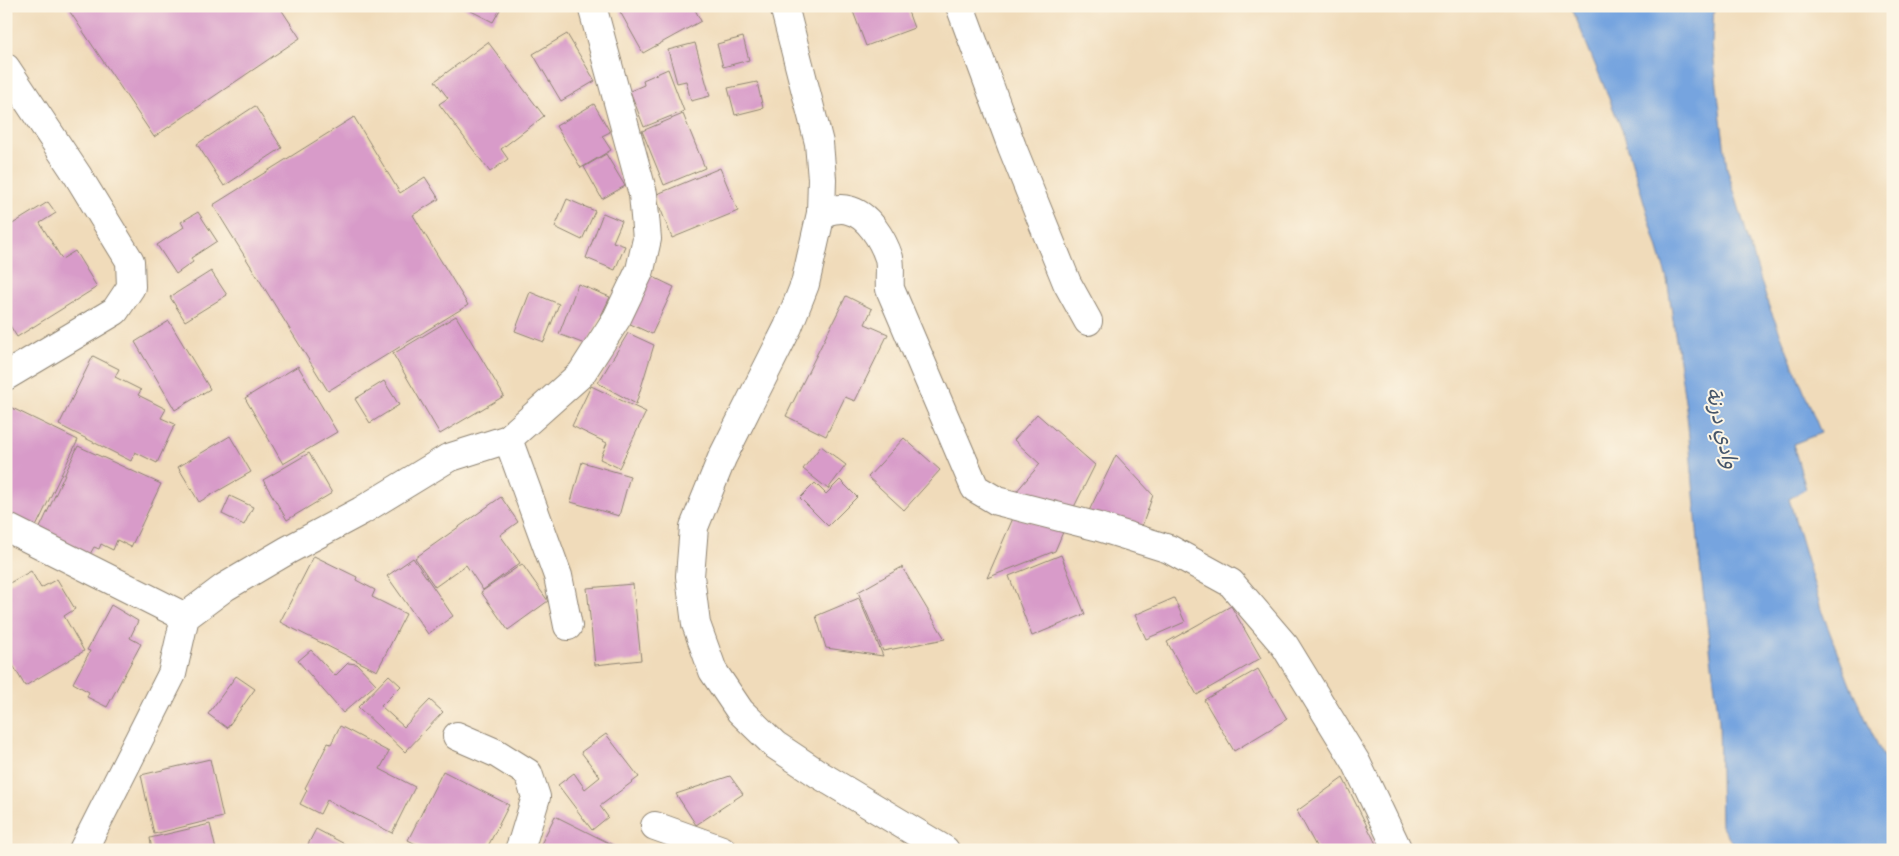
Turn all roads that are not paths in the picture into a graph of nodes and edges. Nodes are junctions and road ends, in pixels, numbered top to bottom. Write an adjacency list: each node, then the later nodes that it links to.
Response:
1 (592, 6): 8 (street)
2 (784, 6): 5 (street)
3 (960, 6): 6 (street)
4 (9, 76): 7 (street)
5 (821, 213): 17 (street); 18 (street)
6 (1088, 321)
7 (6, 376)
8 (508, 439): 10 (street); 11 (street)
9 (6, 527): 10 (street)
10 (185, 617): 14 (street)
11 (568, 626)
12 (457, 736): 15 (street)
13 (655, 826): 16 (street)
14 (84, 850)
15 (518, 850)
16 (722, 850)
17 (945, 850)
18 (1398, 850)

